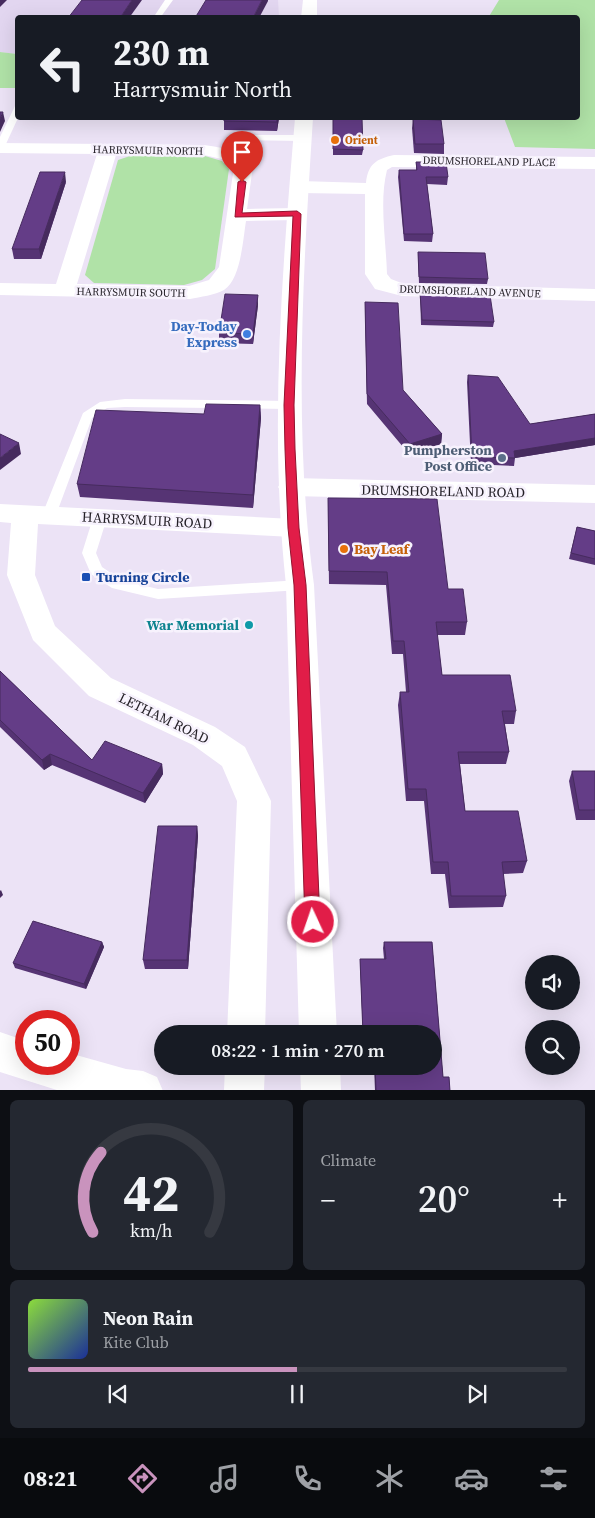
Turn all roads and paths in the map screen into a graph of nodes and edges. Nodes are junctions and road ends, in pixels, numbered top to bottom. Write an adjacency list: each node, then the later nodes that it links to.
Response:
1 (169, 0): 3 (lane)
2 (310, 0): 4 (street)
3 (158, 15)
4 (309, 15)
5 (15, 114): 8 (lane)
6 (303, 128): 7 (lane); 12 (street)
7 (239, 138)
8 (0, 147): 9 (street, HARRYSMUIR NORTH)
9 (108, 150): 15 (street, HARRYSMUIR NORTH); 17 (street)
10 (595, 163): 11 (street, DRUMSHORELAND PLACE)
11 (383, 164): 13 (street, DRUMSHORELAND AVENUE)
12 (300, 188): 13 (street); 14 (street)
13 (376, 189): 18 (street, DRUMSHORELAND AVENUE)
14 (297, 214): 15 (street); 19 (street)
15 (238, 215): 17 (street, HARRYSMUIR SOUTH)
16 (0, 289): 17 (street, HARRYSMUIR SOUTH)
17 (64, 291)
18 (595, 294)
19 (289, 405): 20 (street); 22 (lane)
20 (291, 487): 21 (street, DRUMSHORELAND ROAD); 24 (street)
21 (595, 494)
22 (25, 514): 23 (street, HARRYSMUIR ROAD); 26 (street, LETHAM ROAD)
23 (100, 518): 24 (street, HARRYSMUIR ROAD); 25 (lane)
24 (293, 528): 25 (street)
25 (300, 585): 27 (street)
26 (246, 1025)
27 (318, 1025)
28 (0, 1052): 29 (street)
29 (15, 1057)
30 (76, 1075): 33 (street)
31 (245, 1075): 34 (street)
32 (320, 1075): 35 (street)
33 (143, 1090)
34 (244, 1090)
35 (321, 1090)

